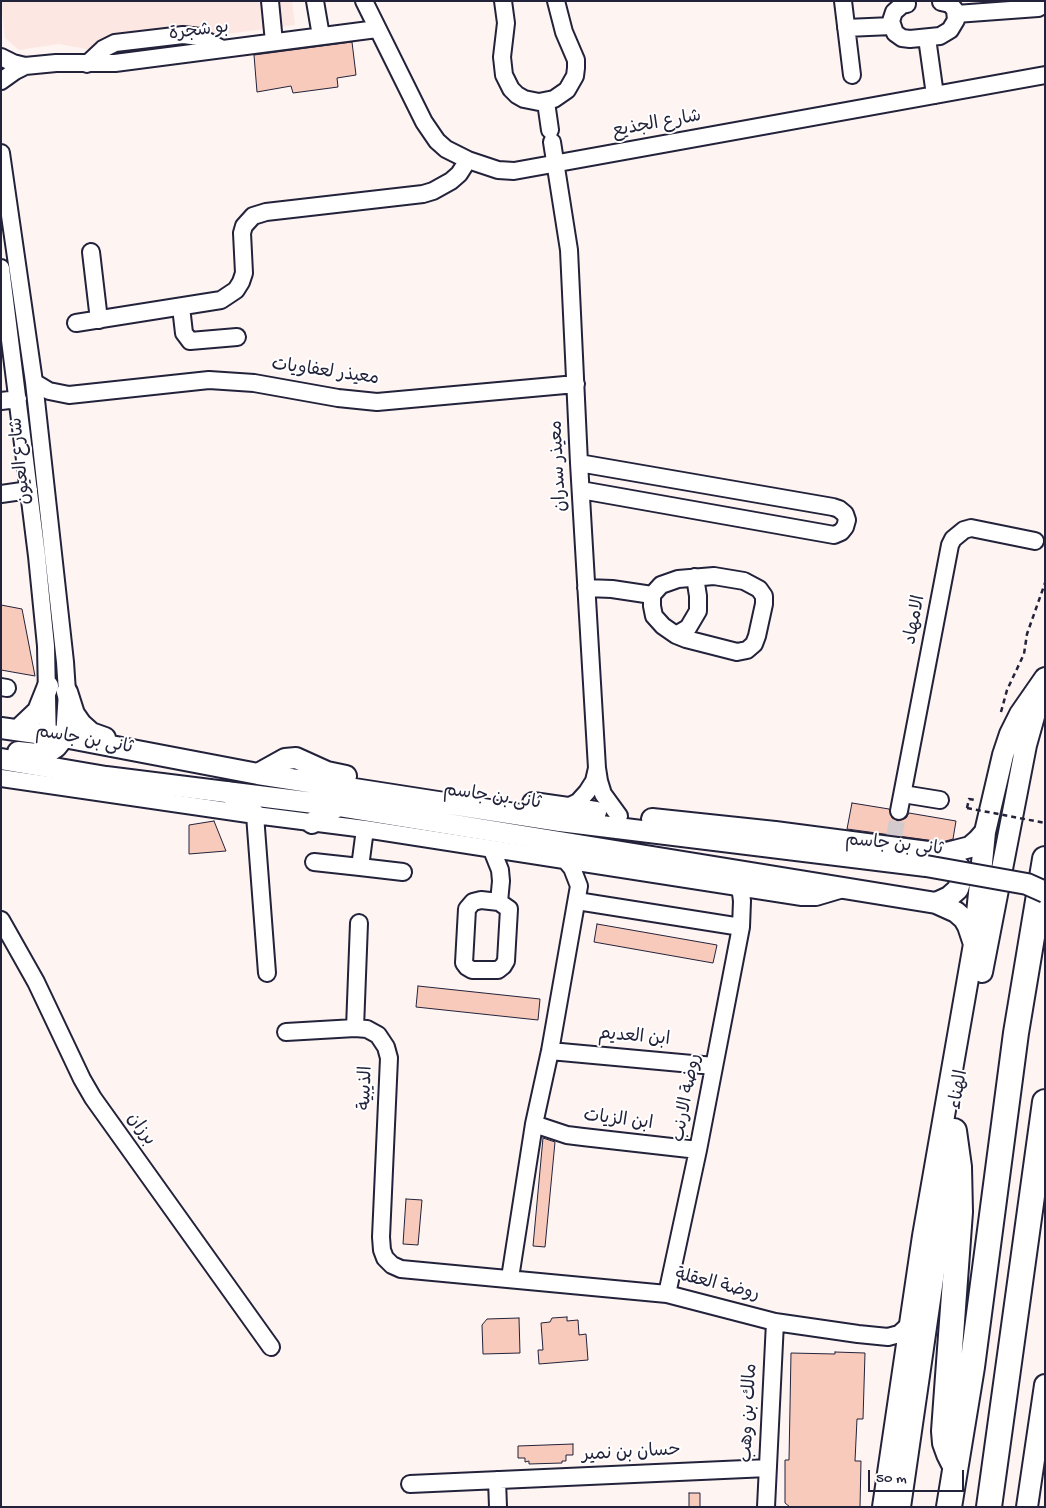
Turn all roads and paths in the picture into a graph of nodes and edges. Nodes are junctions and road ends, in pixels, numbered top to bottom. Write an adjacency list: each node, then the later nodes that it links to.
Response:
1 (270, 1): 17 (street)
2 (315, 1): 15 (street)
3 (364, 1): 14 (street, شارع الجذيع)
4 (504, 1): 24 (street)
5 (556, 1): 24 (street)
6 (843, 1): 13 (street)
7 (941, 2): 11 (street)
8 (907, 4): 12 (street)
9 (1045, 4): 10 (street)
10 (984, 7): 11 (street)
11 (956, 14): 16 (street)
12 (892, 26): 13 (street); 16 (street)
13 (846, 28): 21 (street)
14 (377, 29): 15 (street, بو شجرة); 26 (street, شارع الجذيع)
15 (321, 36): 17 (street, بو شجرة)
16 (926, 38): 23 (street)
17 (274, 42): 19 (street, بو شجرة)
18 (1, 57): 19 (street, بو شجرة)
19 (25, 66): 22 (street, بو شجرة)
20 (1045, 75): 23 (street, شارع الجذيع)
21 (852, 76)
22 (1, 81)
23 (935, 95): 27 (street, شارع الجذيع)
24 (546, 102): 27 (street, معيذر سدران)
25 (1, 153): 34 (street, شارع العيون)
26 (468, 160): 27 (street, شارع الجذيع); 30 (street)
27 (555, 163): 35 (street, معيذر سدران)
28 (91, 252): 31 (street)
29 (1, 268): 37 (street, شارع العيون)
30 (181, 307): 31 (street); 33 (street)
31 (99, 320): 32 (street)
32 (76, 323)
33 (237, 336)
34 (34, 382): 36 (street, معيذر لعفاويات); 38 (street, شارع العيون)
35 (576, 384): 36 (street, معيذر لعفاويات); 39 (street, معيذر سدران)
36 (69, 396): 38 (street, معيذر لعفاويات)
37 (9, 400): 42 (street, شارع العيون)
38 (39, 422): 55 (street, شارع العيون)
39 (579, 463): 40 (street); 43 (street, معيذر سدران)
40 (644, 474): 41 (street); 45 (street)
41 (726, 489): 46 (street); 46 (street)
42 (29, 490): 44 (street); 54 (street, شارع العيون)
43 (581, 490): 45 (street); 50 (street, معيذر سدران)
44 (1, 494)
45 (639, 500): 46 (street)
46 (720, 514)
47 (1035, 541): 69 (street, الامهاد)
48 (695, 577): 51 (street); 52 (street); 52 (street)
49 (1045, 583): 56 (path)
50 (586, 588): 51 (street); 63 (street, معيذر سدران)
51 (652, 594): 52 (street)
52 (676, 635)
53 (1045, 678): 80 (main road); 110 (main road, الهناء)
54 (48, 686): 57 (main road); 58 (street, شارع العيون)
55 (67, 692): 58 (street, شارع العيون); 62 (main road)
56 (1000, 716)
57 (10, 729): 58 (main road, ثانى بن جاسم)
58 (54, 741): 59 (main road); 60 (main road, ثانى بن جاسم); 64 (street)
59 (1, 749)
60 (144, 751): 62 (main road, ثانى بن جاسم); 66 (main road)
61 (1, 759): 64 (main road, ثانى بن جاسم)
62 (220, 767): 65 (main road, ثانى بن جاسم)
63 (597, 768): 73 (street, معيذر سدران); 76 (street, معيذر سدران)
64 (62, 769): 66 (main road, ثانى بن جاسم)
65 (258, 774): 73 (main road, ثانى بن جاسم); 94 (main road, bridge)
66 (106, 777): 68 (main road, ثانى بن جاسم)
67 (1, 778): 75 (street, ثانى بن جاسم)
68 (228, 792): 72 (main road, ثانى بن جاسم); 75 (main road)
69 (903, 794): 71 (street); 74 (street, الامهاد)
70 (969, 799): 78 (path, bridge)
71 (940, 800)
72 (338, 806): 77 (main road); 92 (main road, ثانى بن جاسم)
73 (566, 808): 76 (main road, ثانى بن جاسم)
74 (899, 811)
75 (255, 815): 77 (street, ثانى بن جاسم); 103 (street)
76 (619, 816): 83 (main road, ثانى بن جاسم)
77 (312, 823): 79 (street, ثانى بن جاسم)
78 (1045, 823)
79 (365, 829): 81 (street, ثانى بن جاسم); 88 (street)
80 (985, 832): 83 (main road, ثانى بن جاسم); 102 (main road)
81 (492, 850): 82 (street, ثانى بن جاسم); 90 (street)
82 (521, 854): 85 (street, ثانى بن جاسم); 90 (street)
83 (943, 854): 97 (main road)
84 (1045, 860): 120 (highway)
85 (566, 861): 87 (street, ثانى بن جاسم); 95 (street)
86 (314, 862): 88 (street)
87 (606, 866): 91 (street, ثانى بن جاسم); 95 (street)
88 (360, 867): 89 (street)
89 (403, 872)
90 (501, 881): 96 (street)
91 (737, 886): 93 (street, ثانى بن جاسم); 98 (street, روضة الارنب)
92 (842, 889): 93 (street, ثانى بن جاسم); 97 (main road, ثانى بن جاسم)
93 (758, 890): 98 (street)
94 (1045, 892)
95 (578, 893): 101 (street); 106 (street)
96 (499, 902)
97 (936, 903): 102 (main road, ثانى بن جاسم)
98 (743, 910): 101 (street, روضة الارنب)
99 (1, 920): 117 (street, برزان)
100 (358, 923): 104 (street)
101 (742, 927): 107 (street, روضة الارنب)
102 (974, 944): 116 (main road)
103 (267, 973)
104 (355, 1028): 105 (street, الذيبية); 112 (street, الذيبية)
105 (286, 1032)
106 (550, 1051): 107 (street, ابن العديم); 109 (street)
107 (714, 1066): 111 (street, روضة الارنب)
108 (1045, 1102): 128 (highway)
109 (534, 1124): 111 (street, ابن الزيات); 113 (street)
110 (954, 1131): 120 (highway); 124 (main road, الهناء)
111 (698, 1150): 114 (street, روضة الارنب)
112 (381, 1237): 113 (street, روضة العقلة)
113 (510, 1278): 114 (street, روضة العقلة)
114 (667, 1294): 115 (street, روضة العقلة)
115 (775, 1322): 116 (street, روضة العقلة); 121 (street, مالك بن وهب)
116 (909, 1325): 124 (main road)
117 (271, 1347)
118 (1045, 1385): 119 (main road)
119 (1041, 1425): 129 (main road)
120 (955, 1464): 127 (highway)
121 (768, 1468): 122 (street, حسان بن نمير); 126 (street, مالك بن وهب)
122 (497, 1480): 123 (street, حسان بن نمير); 125 (street)
123 (410, 1484)
124 (887, 1506)
125 (498, 1507)
126 (766, 1507)
127 (950, 1507)
128 (989, 1507)
129 (1027, 1507)

